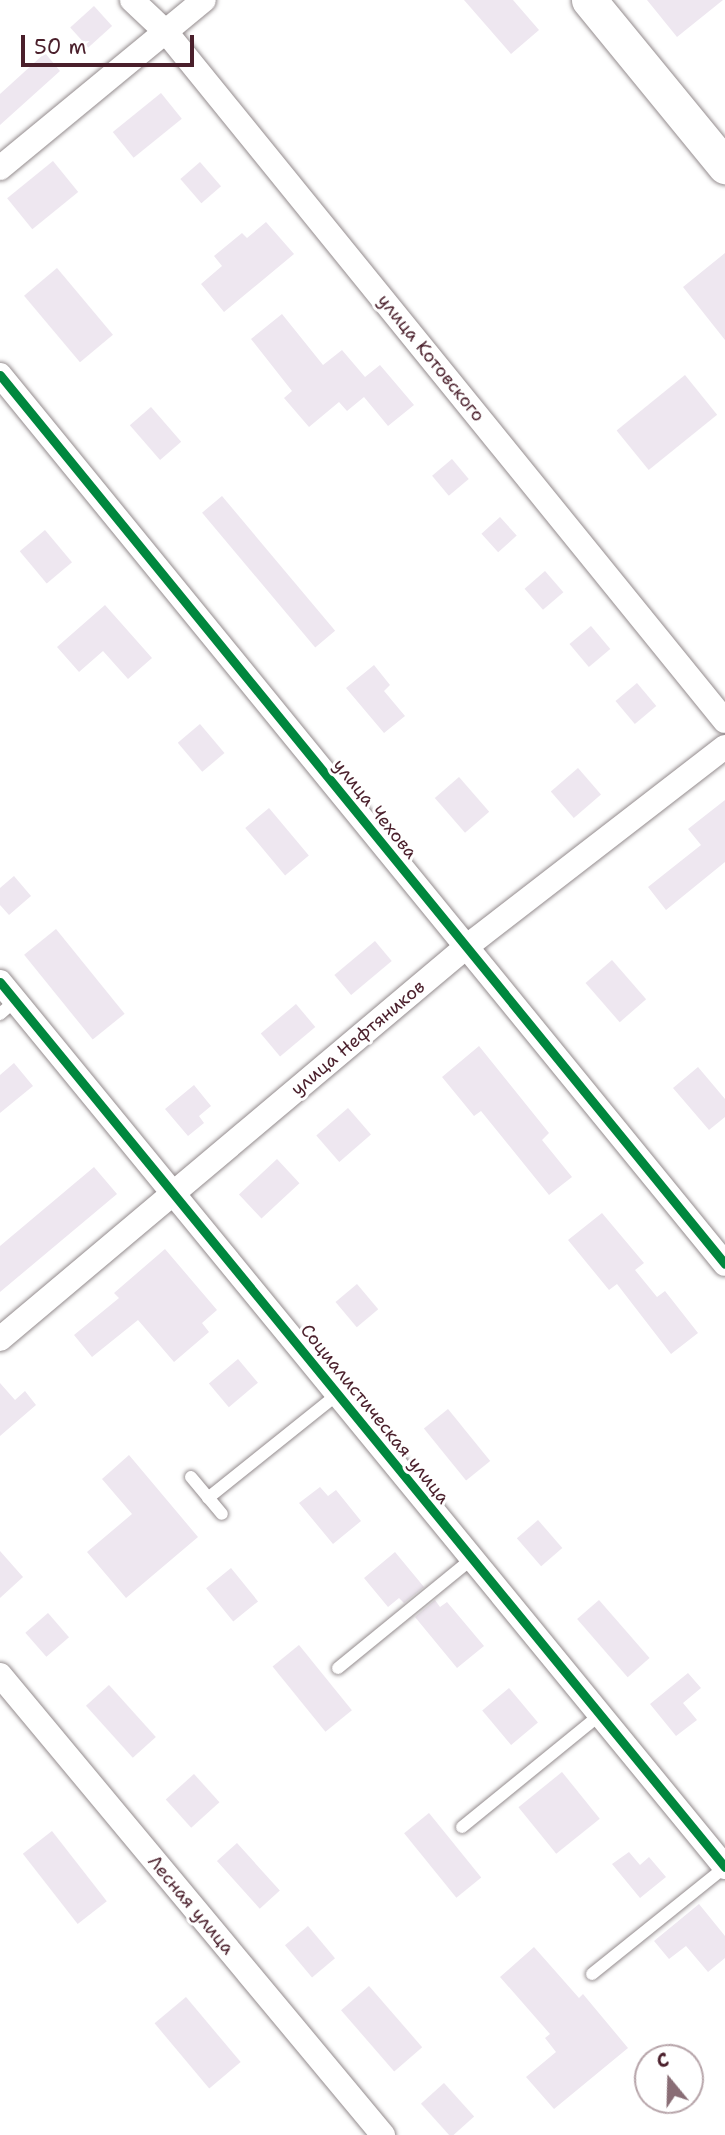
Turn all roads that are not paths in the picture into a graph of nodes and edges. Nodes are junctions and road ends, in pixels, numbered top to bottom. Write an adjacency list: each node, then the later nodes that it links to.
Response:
1 (132, 0): 4 (street, улица Котовского)
2 (204, 0): 4 (street)
3 (589, 0): 5 (main road)
4 (166, 32): 6 (street); 8 (street, улица Котовского)
5 (725, 166)
6 (0, 168)
7 (0, 375): 10 (street, улица Чехова)
8 (725, 721)
9 (725, 747): 10 (street, улица Нефтяников)
10 (466, 947): 12 (street, улица Нефтяников); 13 (street, улица Чехова)
11 (5, 999): 12 (street, Социалистическая улица)
12 (174, 1193): 14 (street, улица Нефтяников); 15 (street, Социалистическая улица)
13 (725, 1264)
14 (0, 1339)
15 (338, 1394): 17 (lane); 19 (street, Социалистическая улица)
16 (191, 1477): 17 (lane)
17 (208, 1498): 18 (lane)
18 (222, 1514)
19 (473, 1558): 20 (lane); 22 (street, Социалистическая улица)
20 (338, 1668)
21 (0, 1675): 26 (street, Лесная улица)
22 (600, 1715): 23 (lane); 24 (street, Социалистическая улица)
23 (462, 1827)
24 (725, 1867): 25 (lane)
25 (592, 1973)
26 (383, 2135)

